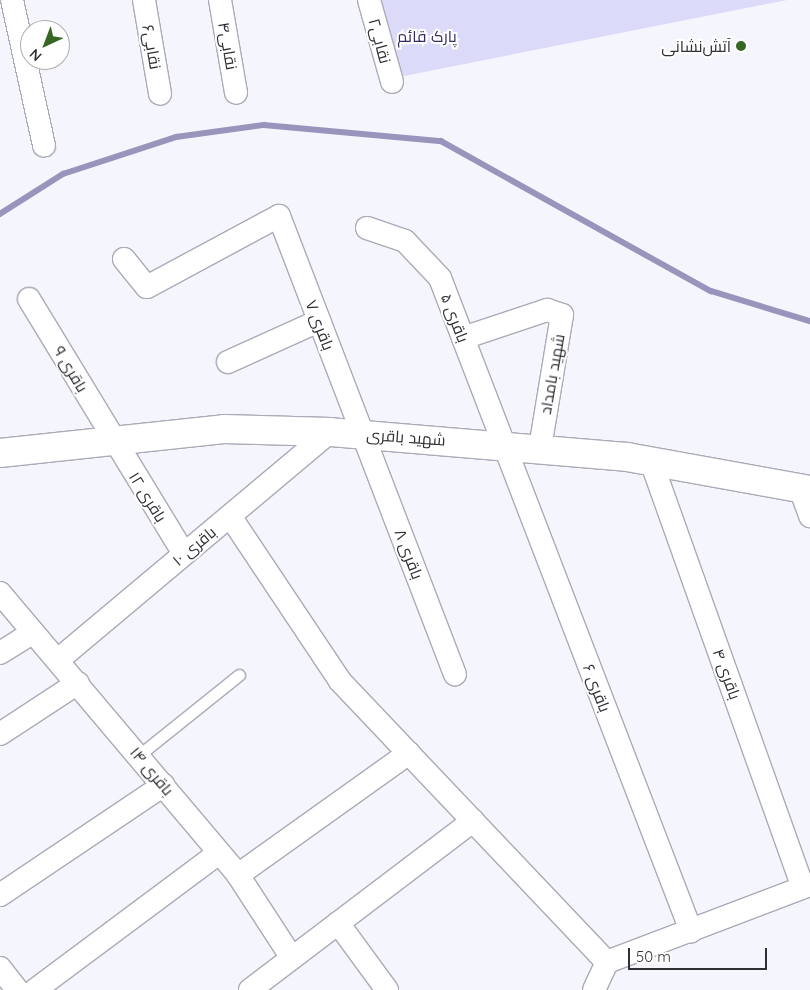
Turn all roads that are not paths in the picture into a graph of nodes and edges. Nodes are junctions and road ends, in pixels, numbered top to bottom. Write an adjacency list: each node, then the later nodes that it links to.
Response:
1 (12, 0): 8 (street)
2 (144, 0): 7 (street, نقابی۶)
3 (220, 0): 6 (street, نقابی۴)
4 (369, 0): 5 (street, نقابی۲)
5 (392, 82)
6 (236, 93)
7 (160, 94)
8 (44, 146)
9 (367, 228): 13 (street, باقری ۵)
10 (124, 260): 12 (street, باقری ۷)
11 (29, 299): 17 (street, باقری ۹)
12 (319, 321): 14 (street); 16 (street, باقری ۷)
13 (463, 338): 18 (street, باقری ۵); 19 (street, شهید بامداد)
14 (228, 362)
15 (330, 432): 16 (street, شهید باقری); 17 (street, شهید باقری); 23 (street, باقری ۱۰)
16 (362, 434): 18 (street, شهید باقری); 30 (street, باقری ۸)
17 (113, 440): 20 (street, شهید باقری); 25 (street, باقری ۱۲)
18 (503, 444): 19 (street, شهید باقری); 43 (street, باقری ۶)
19 (540, 448): 21 (street, شهید باقری)
20 (0, 453)
21 (651, 461): 22 (street, شهید باقری); 40 (street, باقری ۴)
22 (805, 489): 24 (street)
23 (230, 516): 25 (street, باقری ۱۰); 34 (street)
24 (810, 516)
25 (184, 554): 29 (street, باقری ۱۰)
26 (0, 593): 27 (street, باقری ۱۴)
27 (34, 632): 28 (street); 29 (street, باقری ۱۴)
28 (0, 653)
29 (58, 660): 32 (street, باقری ۱۴)
30 (455, 674)
31 (239, 675): 35 (lane)
32 (78, 683): 33 (street); 35 (street, باقری ۱۴)
33 (0, 734)
34 (409, 753): 37 (street); 39 (street)
35 (139, 755): 36 (street, باقری ۱۴)
36 (164, 785): 38 (street, باقری ۱۴); 41 (street)
37 (473, 821): 42 (street); 46 (street)
38 (220, 853): 39 (street, باقری ۱۴); 48 (street)
39 (238, 875): 44 (street, باقری ۱۴)
40 (807, 886): 43 (street)
41 (0, 895)
42 (338, 923): 44 (street); 50 (street)
43 (691, 931): 46 (street)
44 (292, 958): 49 (street)
45 (0, 968): 47 (street)
46 (597, 981)
47 (17, 990)
48 (35, 990)
49 (250, 990)
50 (387, 990)

